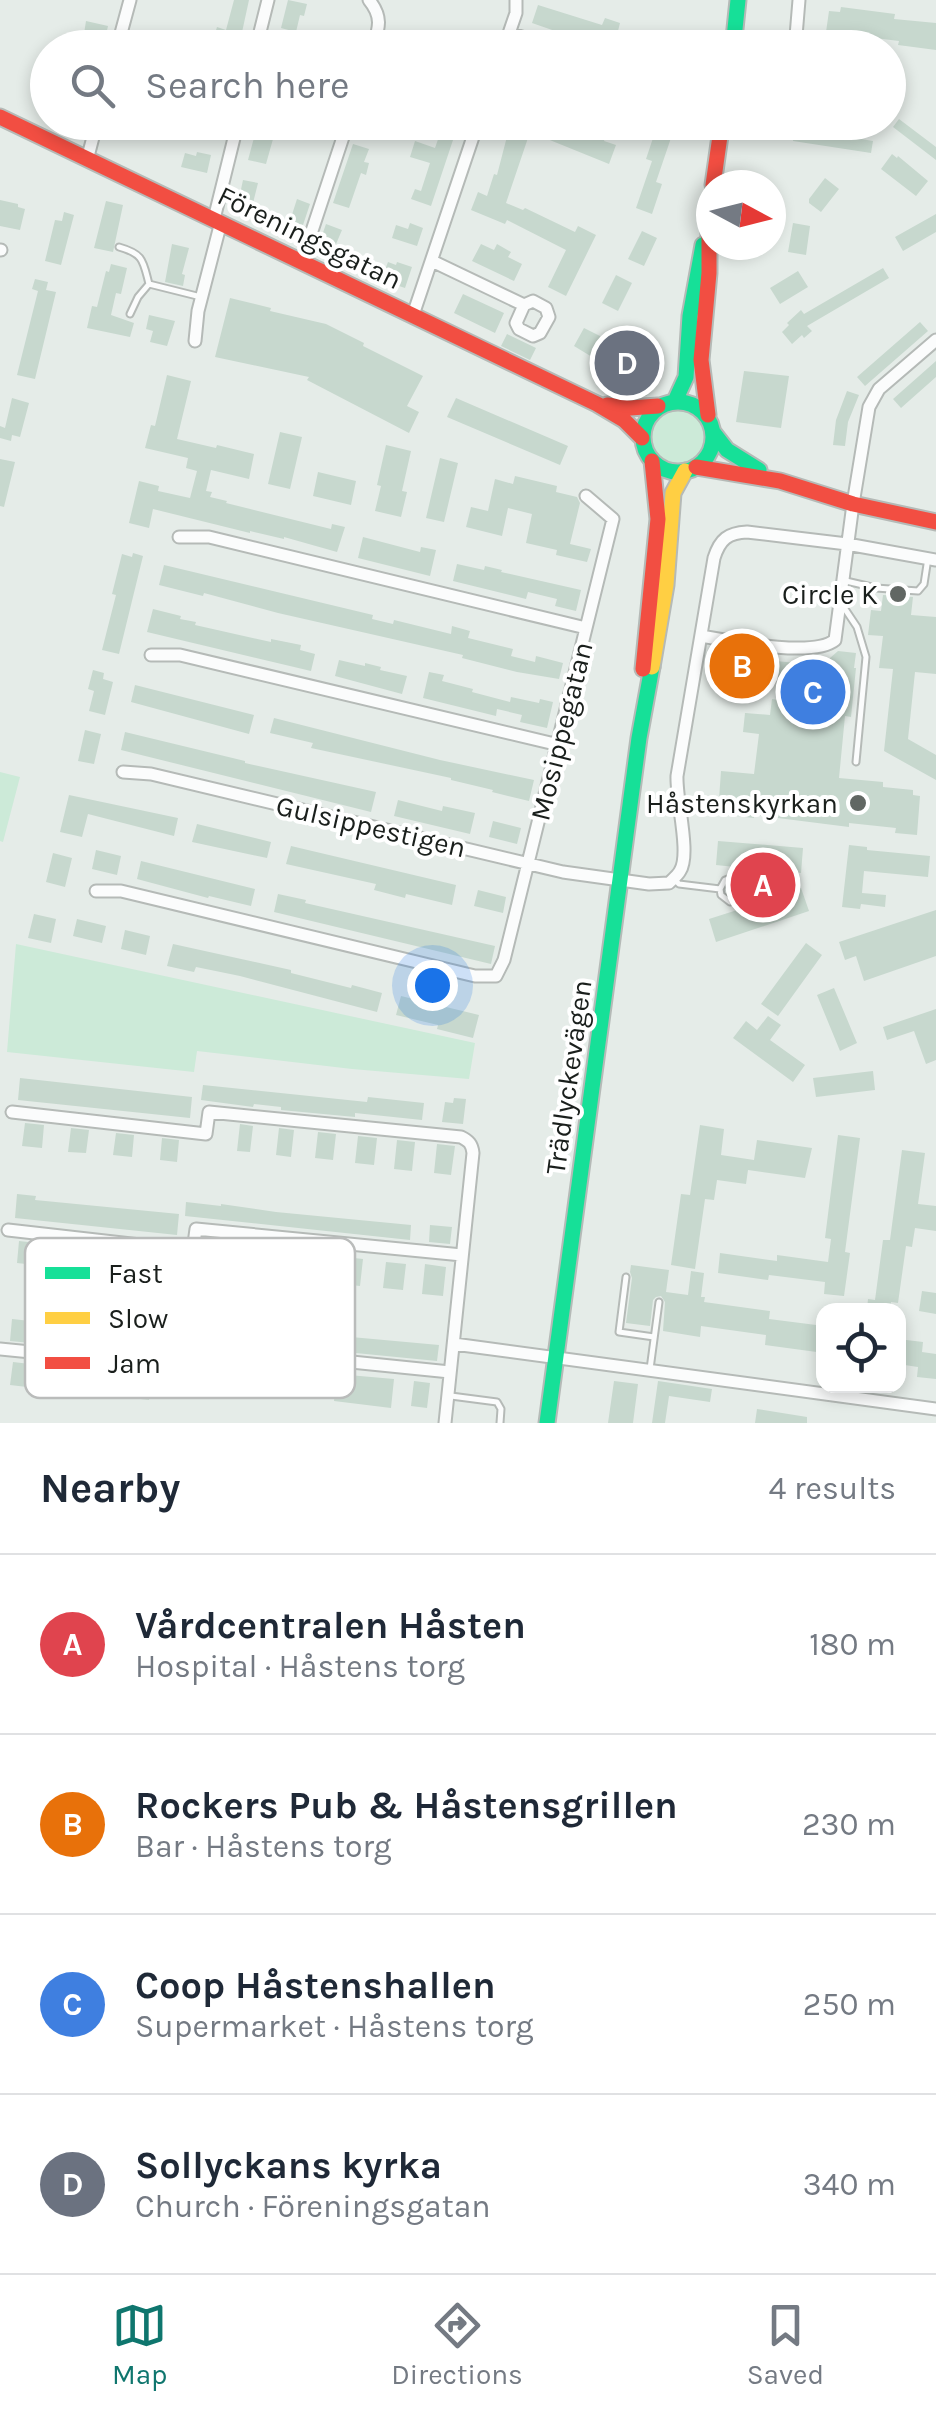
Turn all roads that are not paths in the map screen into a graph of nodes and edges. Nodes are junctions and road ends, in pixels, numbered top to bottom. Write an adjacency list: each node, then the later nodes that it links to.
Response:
1 (130, 0): 7 (street)
2 (268, 0): 8 (street)
3 (369, 0): 9 (street)
4 (516, 0): 10 (street)
5 (738, 0): 11 (street)
6 (799, 0): 12 (street)
7 (122, 30)
8 (260, 30)
9 (378, 30)
10 (510, 30)
11 (735, 30)
12 (796, 30)
13 (0, 118): 14 (street, Föreningsgatan)
14 (30, 132)
15 (46, 140): 21 (street, Föreningsgatan)
16 (92, 140): 21 (street)
17 (234, 140): 23 (street)
18 (342, 140): 28 (street)
19 (472, 140): 25 (street)
20 (720, 140): 22 (street)
21 (87, 160): 23 (street, Föreningsgatan)
22 (716, 170)
23 (218, 220): 28 (street, Föreningsgatan); 30 (street)
24 (119, 247): 29 (lane)
25 (432, 260): 31 (street); 33 (street)
26 (700, 260): 36 (street)
27 (709, 260): 38 (street)
28 (302, 261): 33 (street, Föreningsgatan)
29 (149, 284): 30 (lane); 32 (lane)
30 (201, 297): 35 (street)
31 (524, 305)
32 (130, 314)
33 (413, 315): 37 (street, Föreningsgatan)
34 (936, 340): 44 (street)
35 (195, 341)
36 (668, 403): 37 (street, Föreningsgatan); 38 (street); 39 (street)
37 (597, 404): 39 (street, Föreningsgatan)
38 (711, 426): 41 (street); 42 (street)
39 (642, 438): 40 (street)
40 (652, 461): 41 (street); 54 (street, Trädlyckevägen)
41 (691, 469): 42 (street); 54 (street, Trädlyckevägen)
42 (780, 481): 44 (street)
43 (586, 496): 51 (street, Mosippegatan)
44 (853, 504): 45 (street); 47 (street)
45 (936, 522)
46 (180, 537): 51 (street)
47 (847, 544): 48 (street); 49 (street); 52 (street)
48 (932, 559): 49 (lane)
49 (843, 580): 50 (street)
50 (841, 603): 52 (street); 56 (lane)
51 (586, 628): 55 (street, Mosippegatan)
52 (702, 636): 59 (street)
53 (152, 654): 55 (street)
54 (639, 738): 60 (street, Trädlyckevägen)
55 (558, 746): 58 (street, Mosippegatan)
56 (856, 762)
57 (123, 772): 58 (street, Gulsippestigen)
58 (529, 863): 60 (street, Gulsippestigen); 62 (street, Mosippegatan)
59 (674, 879): 60 (street, Gulsippestigen); 61 (lane)
60 (620, 881): 76 (street, Trädlyckevägen)
61 (720, 888): 61 (lane)
62 (96, 891)
63 (12, 1112): 69 (street)
64 (8, 1230): 65 (street)
65 (78, 1238)
66 (195, 1238): 67 (street)
67 (298, 1238)
68 (355, 1244): 69 (street)
69 (462, 1254): 73 (street)
70 (626, 1277): 72 (lane)
71 (659, 1302): 72 (lane)
72 (654, 1336): 78 (lane)
73 (454, 1344): 76 (street); 79 (street)
74 (0, 1349): 75 (street)
75 (25, 1351)
76 (556, 1358): 78 (street); 84 (street, Trädlyckevägen)
77 (355, 1362): 79 (street)
78 (650, 1370): 81 (street)
79 (450, 1372): 80 (street)
80 (448, 1396): 82 (street); 83 (lane)
81 (936, 1409)
82 (445, 1423)
83 (500, 1423)
84 (547, 1423)

